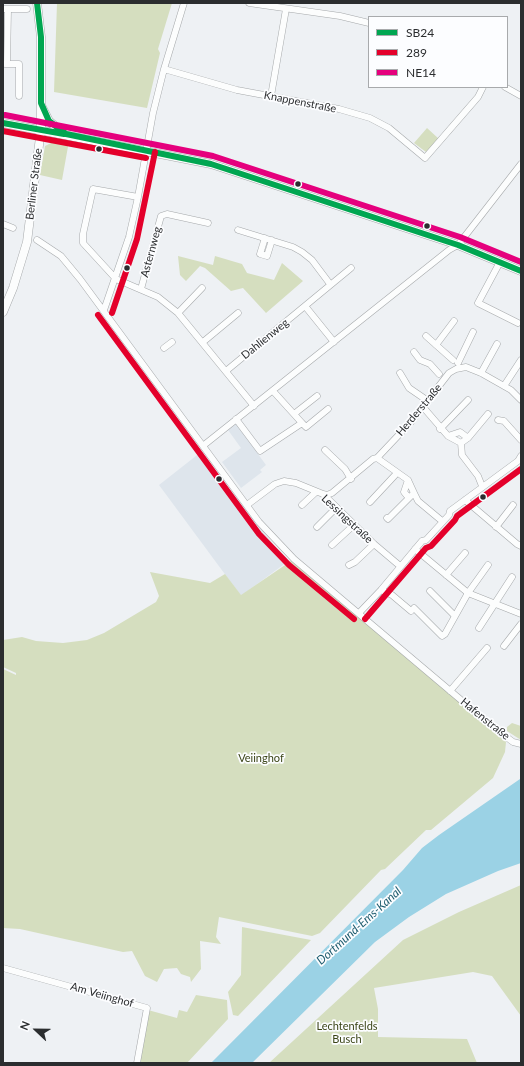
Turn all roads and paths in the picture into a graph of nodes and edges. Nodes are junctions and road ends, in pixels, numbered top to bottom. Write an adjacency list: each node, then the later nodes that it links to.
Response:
1 (37, 3): 15 (main road, Berliner Straße)
2 (184, 3): 9 (street)
3 (249, 3): 6 (street)
4 (6, 9): 5 (street); 8 (street)
5 (27, 9)
6 (286, 9): 7 (street); 13 (street)
7 (368, 23)
8 (5, 64): 12 (street)
9 (164, 69): 13 (street, Knappenstraße); 19 (street)
10 (482, 88): 13 (street, Knappenstraße)
11 (507, 88): 14 (street)
12 (19, 96)
13 (271, 96)
14 (521, 96)
15 (41, 103): 17 (main road, Berliner Straße); 18 (main road)
16 (3, 123): 17 (main road)
17 (41, 130): 18 (main road); 40 (main road, Berliner Straße)
18 (66, 134): 19 (main road)
19 (147, 150): 22 (street); 30 (main road)
20 (521, 164): 21 (street)
21 (519, 172): 30 (street)
22 (138, 197): 34 (street); 34 (street)
23 (208, 223): 37 (street, Asternweg)
24 (3, 224): 25 (street)
25 (13, 228)
26 (238, 230): 27 (street)
27 (265, 238): 29 (street); 29 (street)
28 (37, 240): 39 (street, Hafenstraße)
29 (272, 240): 35 (street)
30 (458, 245): 31 (main road); 49 (street)
31 (500, 262): 33 (main road); 44 (street)
32 (351, 268): 35 (street, Dahlienweg)
33 (521, 271)
34 (116, 279): 37 (street); 39 (street)
35 (330, 284): 38 (street, Dahlienweg)
36 (202, 288): 41 (street)
37 (141, 289): 41 (street)
38 (305, 306): 49 (street); 55 (street, Dahlienweg)
39 (104, 310): 78 (street, Hafenstraße)
40 (3, 312)
41 (178, 313): 48 (street)
42 (238, 313): 48 (street)
43 (454, 322): 51 (street)
44 (518, 323)
45 (473, 332): 51 (street)
46 (426, 336): 51 (street)
47 (172, 342): 52 (street)
48 (203, 342): 55 (street)
49 (334, 342): 60 (street)
50 (497, 344): 57 (street)
51 (436, 345)
52 (164, 348)
53 (414, 352): 58 (street)
54 (521, 360): 59 (street)
55 (226, 371): 65 (street)
56 (400, 373): 64 (street)
57 (481, 373): 59 (street, Herderstraße); 64 (street, Herderstraße)
58 (439, 374)
59 (504, 386): 63 (street, Herderstraße)
60 (273, 390): 65 (street); 68 (street)
61 (317, 396): 68 (street)
62 (468, 400): 73 (street)
63 (521, 400)
64 (428, 401): 66 (street, Herderstraße)
65 (254, 406): 70 (street)
66 (423, 407): 73 (street); 81 (street, Herderstraße)
67 (328, 410): 72 (street)
68 (294, 414): 72 (street)
69 (488, 414): 75 (street)
70 (236, 419): 72 (street); 78 (street)
71 (498, 420): 76 (street)
72 (302, 423)
73 (440, 429): 74 (street)
74 (448, 436): 75 (street); 77 (street)
75 (468, 438): 77 (street)
76 (521, 440)
77 (461, 443): 85 (street)
78 (204, 445): 92 (street, Hafenstraße)
79 (325, 450): 83 (street)
80 (521, 456): 85 (street)
81 (377, 458): 82 (street); 83 (street, Herderstraße)
82 (397, 472): 84 (street); 91 (street)
83 (351, 478): 88 (street, Herderstraße)
84 (408, 480): 87 (street); 89 (street)
85 (482, 486): 90 (street)
86 (316, 492): 88 (street, Lessingstraße); 92 (street, Lessingstraße); 93 (street)
87 (414, 493): 89 (street); 97 (street)
88 (323, 494): 95 (street, Lessingstraße)
89 (408, 498): 96 (street)
90 (464, 500): 97 (street); 100 (street)
91 (370, 502)
92 (247, 505): 116 (street, Hafenstraße)
93 (302, 505)
94 (513, 505): 100 (street)
95 (336, 508): 98 (street, Lessingstraße); 99 (street)
96 (387, 518)
97 (442, 521): 105 (street)
98 (354, 525): 102 (street, Lessingstraße); 103 (street)
99 (317, 526)
100 (496, 527): 104 (street)
101 (521, 537): 104 (street)
102 (374, 544): 107 (street); 109 (street, Lessingstraße)
103 (332, 545)
104 (519, 545)
105 (415, 549): 109 (street); 110 (street)
106 (465, 553): 110 (street)
107 (349, 565)
108 (488, 565): 114 (street)
109 (400, 566): 112 (street)
110 (446, 575): 114 (street)
111 (512, 577): 115 (street)
112 (381, 590): 116 (street); 121 (street)
113 (430, 591): 118 (street)
114 (468, 593): 115 (street); 118 (street)
115 (494, 604): 117 (street); 120 (street)
116 (359, 613): 125 (street, Hafenstraße)
117 (521, 614)
118 (455, 616): 121 (street)
119 (521, 624): 123 (street)
120 (479, 628)
121 (442, 636): 122 (street)
122 (438, 641)
123 (504, 646)
124 (487, 648): 125 (street, Hafenstraße)
125 (450, 691): 126 (street, Hafenstraße)
126 (521, 744)
127 (3, 968): 128 (street, Am Veiinghof)
128 (137, 1063)

